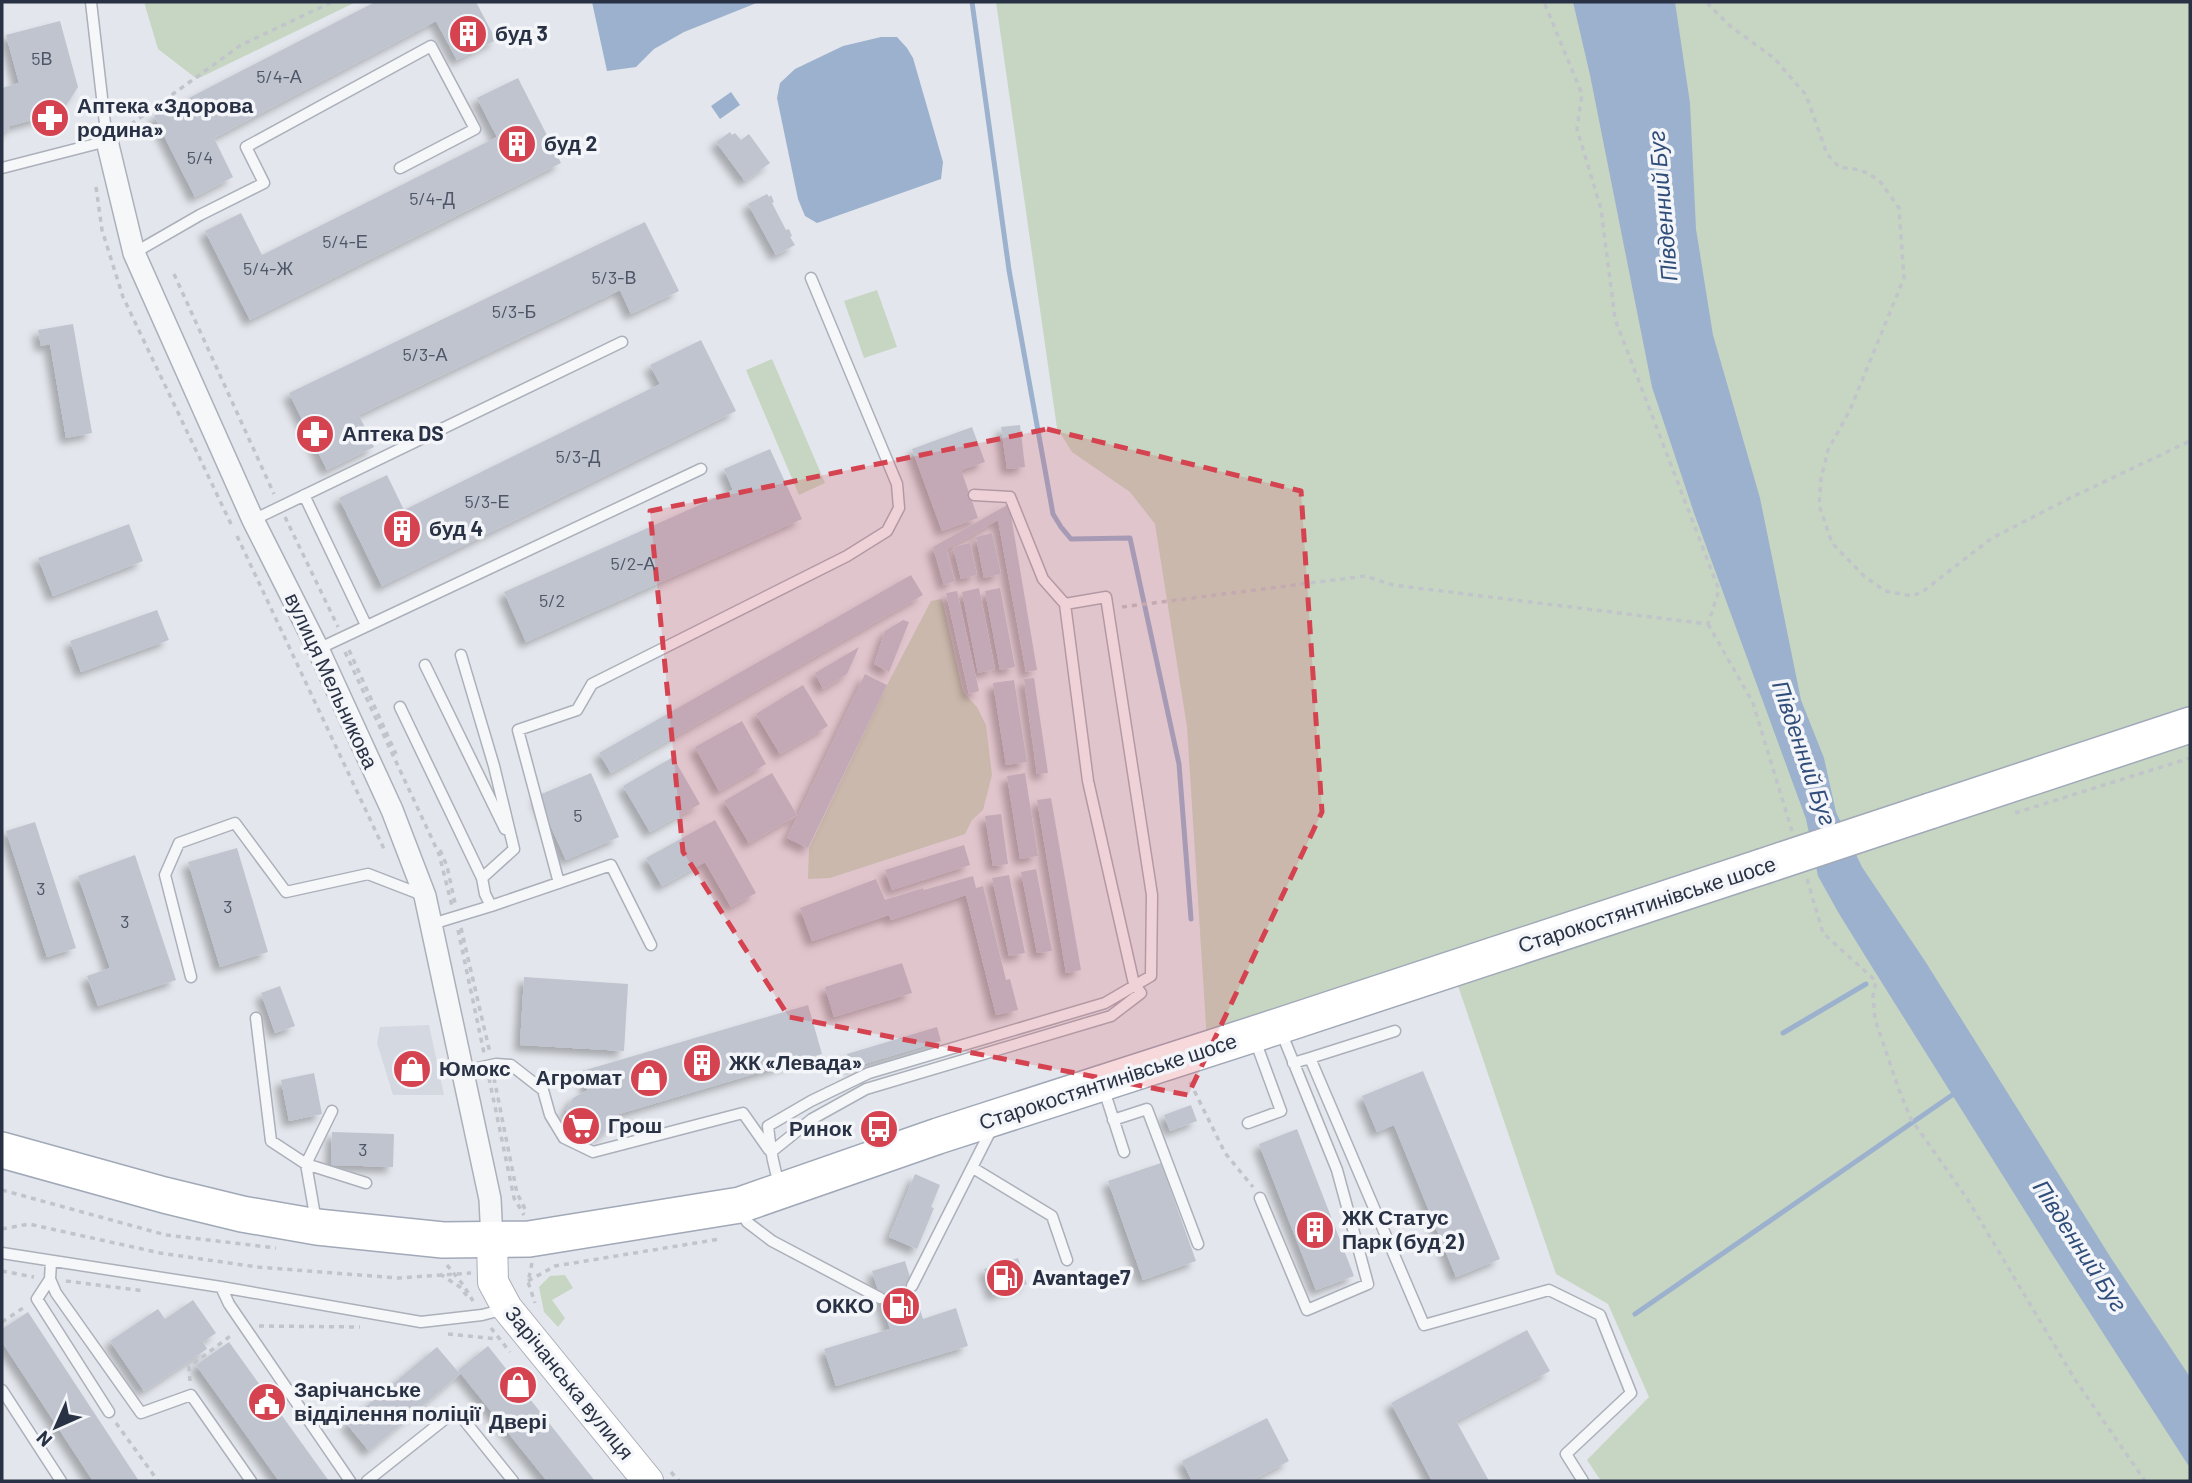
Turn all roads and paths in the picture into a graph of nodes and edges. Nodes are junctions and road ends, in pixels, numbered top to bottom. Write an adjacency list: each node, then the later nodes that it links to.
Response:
1 (91, 2): 5 (lane)
2 (332, 2): 5 (path)
3 (1544, 2): 18 (path)
4 (1709, 2): 11 (path)
5 (107, 141): 6 (lane); 8 (street, вулиця Мельникова)
6 (2, 168)
7 (400, 168): 8 (lane)
8 (134, 253): 15 (street, вулиця Мельникова)
9 (811, 278): 33 (lane)
10 (622, 342): 13 (lane)
11 (2190, 441)
12 (701, 469): 19 (lane)
13 (304, 495): 15 (lane); 19 (lane)
14 (974, 495): 16 (lane)
15 (253, 520): 20 (street, вулиця Мельникова)
16 (1065, 604): 39 (lane); 39 (lane)
17 (1137, 606): 18 (path)
18 (1708, 624): 28 (path)
19 (366, 625): 20 (lane)
20 (318, 649): 34 (street, вулиця Мельникова)
21 (461, 655): 29 (lane)
22 (425, 665): 29 (lane)
23 (316, 702): 30 (path)
24 (400, 707): 32 (lane)
25 (2190, 725): 41 (main road, Старокостянтинівське шосе, bridge)
26 (2190, 758): 27 (path)
27 (2009, 815)
28 (1792, 831)
29 (514, 849): 32 (lane)
30 (385, 850)
31 (1804, 870): 101 (path)
32 (482, 878): 35 (lane)
33 (559, 883): 35 (lane); 37 (lane)
34 (425, 896): 36 (street, вулиця Мельникова); 38 (lane)
35 (491, 906): 36 (lane)
36 (432, 924): 45 (street, вулиця Мельникова)
37 (651, 945)
38 (191, 977)
39 (1134, 985): 53 (lane); 53 (lane)
40 (256, 1018): 55 (lane)
41 (1266, 1030): 44 (lane); 47 (main road, Старокостянтинівське шосе); 51 (lane)
42 (1395, 1031): 43 (lane)
43 (1310, 1058): 44 (lane); 100 (lane)
44 (1293, 1063): 61 (lane)
45 (464, 1071): 53 (lane); 67 (street, вулиця Мельникова)
46 (1190, 1082): 61 (path)
47 (1102, 1084): 49 (main road, Старокостянтинівське шосе); 50 (lane)
48 (332, 1111): 55 (lane)
49 (997, 1119): 56 (lane); 59 (main road, Старокостянтинівське шосе)
50 (1113, 1120): 54 (lane); 68 (lane)
51 (1248, 1123)
52 (2, 1150): 64 (main road, Старокостянтинівське шосе)
53 (771, 1152): 59 (lane)
54 (1124, 1153)
55 (306, 1164): 57 (lane); 64 (lane)
56 (973, 1168): 71 (lane); 79 (lane)
57 (366, 1183)
58 (2, 1190): 69 (path)
59 (782, 1191): 62 (main road, Старокостянтинівське шосе)
60 (514, 1198): 63 (path)
61 (1260, 1198)
62 (740, 1205): 67 (main road, Старокостянтинівське шосе); 83 (lane)
63 (530, 1218)
64 (317, 1227): 67 (main road, Старокостянтинівське шосе)
65 (2, 1229): 77 (path)
66 (720, 1239): 72 (path)
67 (492, 1240): 85 (street, Зарічанська вулиця)
68 (1198, 1244)
69 (287, 1249)
70 (2, 1253): 73 (lane)
71 (1067, 1260)
72 (533, 1261)
73 (51, 1262): 78 (lane); 80 (lane)
74 (445, 1263): 76 (path)
75 (2, 1271): 78 (path)
76 (453, 1273): 77 (path); 85 (path)
77 (440, 1274): 82 (path)
78 (50, 1279): 81 (path); 84 (lane); 91 (lane)
79 (912, 1286)
80 (221, 1287): 85 (lane); 87 (lane)
81 (156, 1293)
82 (467, 1296)
83 (880, 1298)
84 (37, 1299): 86 (path); 92 (lane)
85 (495, 1312): 89 (path); 99 (street, Зарічанська вулиця)
86 (2, 1322)
87 (245, 1326): 88 (path); 91 (path); 96 (lane)
88 (361, 1327)
89 (443, 1334)
90 (2, 1390): 93 (lane)
91 (191, 1395): 95 (lane)
92 (109, 1412): 94 (path)
93 (61, 1481)
94 (158, 1481)
95 (251, 1481)
96 (349, 1481)
97 (368, 1481): 98 (lane)
98 (513, 1481)
99 (648, 1481)
100 (1583, 1481)
101 (2145, 1481)

